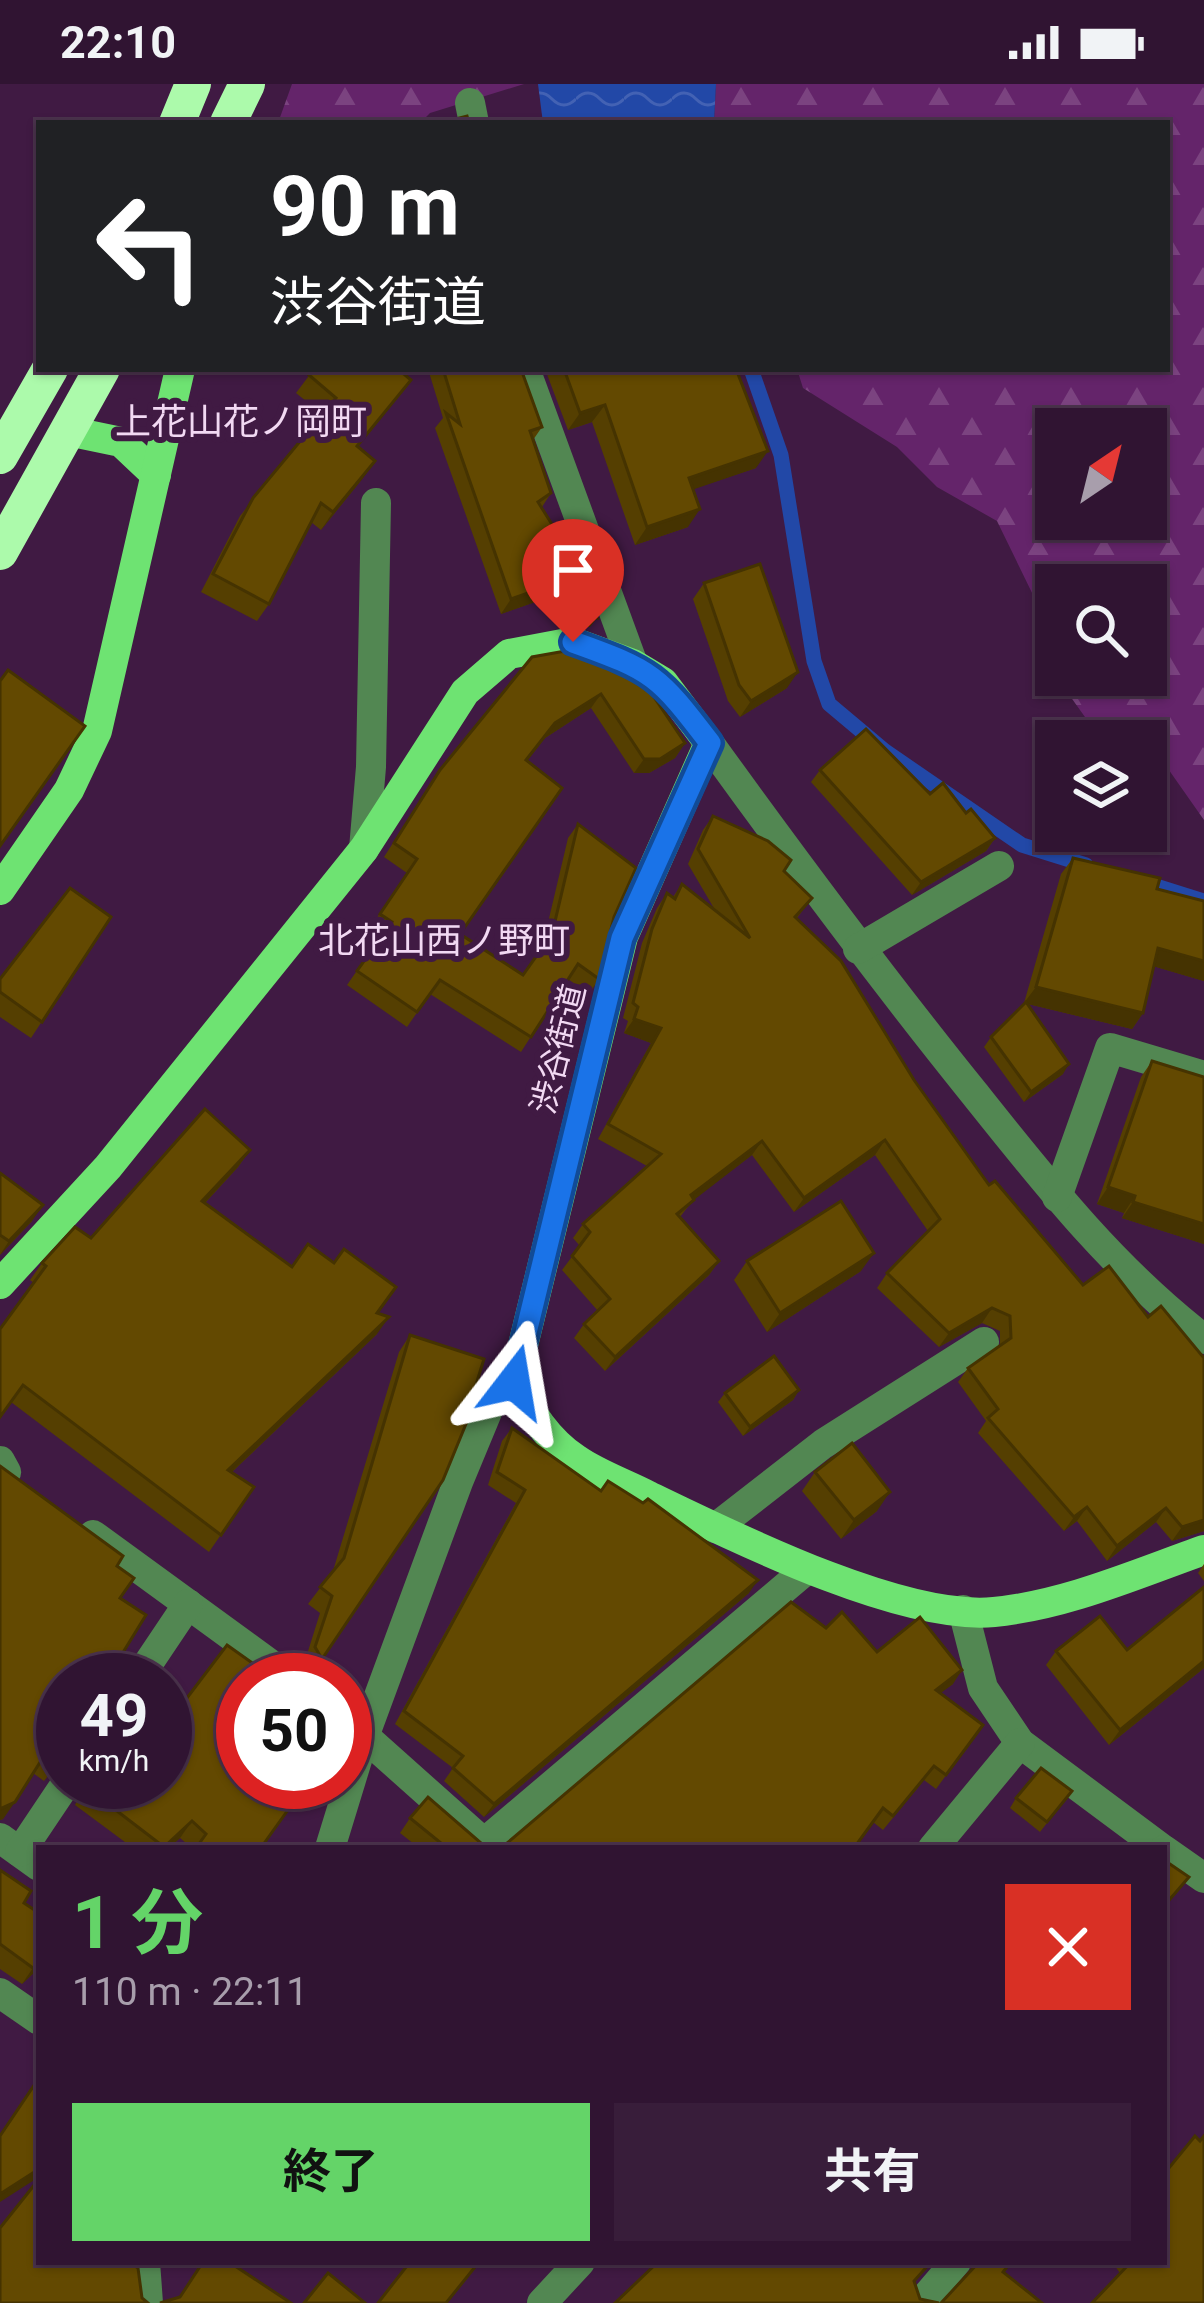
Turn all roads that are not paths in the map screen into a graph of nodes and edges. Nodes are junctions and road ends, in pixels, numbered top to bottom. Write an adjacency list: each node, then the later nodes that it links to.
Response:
1 (194, 84): 3 (highway)
2 (247, 84): 4 (highway)
3 (178, 120)
4 (229, 120)
5 (48, 372): 10 (highway)
6 (100, 372): 9 (highway)
7 (179, 372): 11 (main road)
8 (526, 372): 14 (street)
9 (68, 430): 11 (main road); 13 (highway)
10 (0, 456)
11 (155, 475): 18 (main road)
12 (376, 503): 16 (street)
13 (0, 552)
14 (633, 664): 15 (main road); 16 (main road)
15 (710, 743): 19 (street); 25 (main road, 渋谷街道)
16 (364, 849): 22 (main road)
17 (999, 866): 19 (street)
18 (0, 890)
19 (858, 949): 21 (street)
20 (1204, 1076): 21 (street)
21 (1057, 1197): 23 (street)
22 (0, 1284)
23 (1204, 1339)
24 (985, 1342): 27 (street)
25 (514, 1382): 27 (main road); 34 (street)
26 (61, 1511): 30 (street)
27 (715, 1528): 29 (main road)
28 (1204, 1550): 31 (main road)
29 (807, 1569): 31 (main road); 35 (street)
30 (188, 1604): 32 (street); 33 (street)
31 (963, 1610): 36 (street)
32 (154, 1653)
33 (255, 1653)
34 (372, 1685)
35 (372, 1741)
36 (1020, 1743): 40 (street); 41 (street)
37 (49, 1809): 42 (street)
38 (343, 1809): 39 (street)
39 (338, 1844)
40 (935, 1845)
41 (1157, 1845)
42 (20, 1852)
43 (1167, 1852): 44 (street)
44 (1204, 1878)
45 (0, 1993): 46 (street)
46 (36, 2018)
47 (145, 2265): 50 (street)
48 (577, 2265): 51 (street)
49 (953, 2265): 52 (street)
50 (148, 2303)
51 (542, 2303)
52 (921, 2303)

